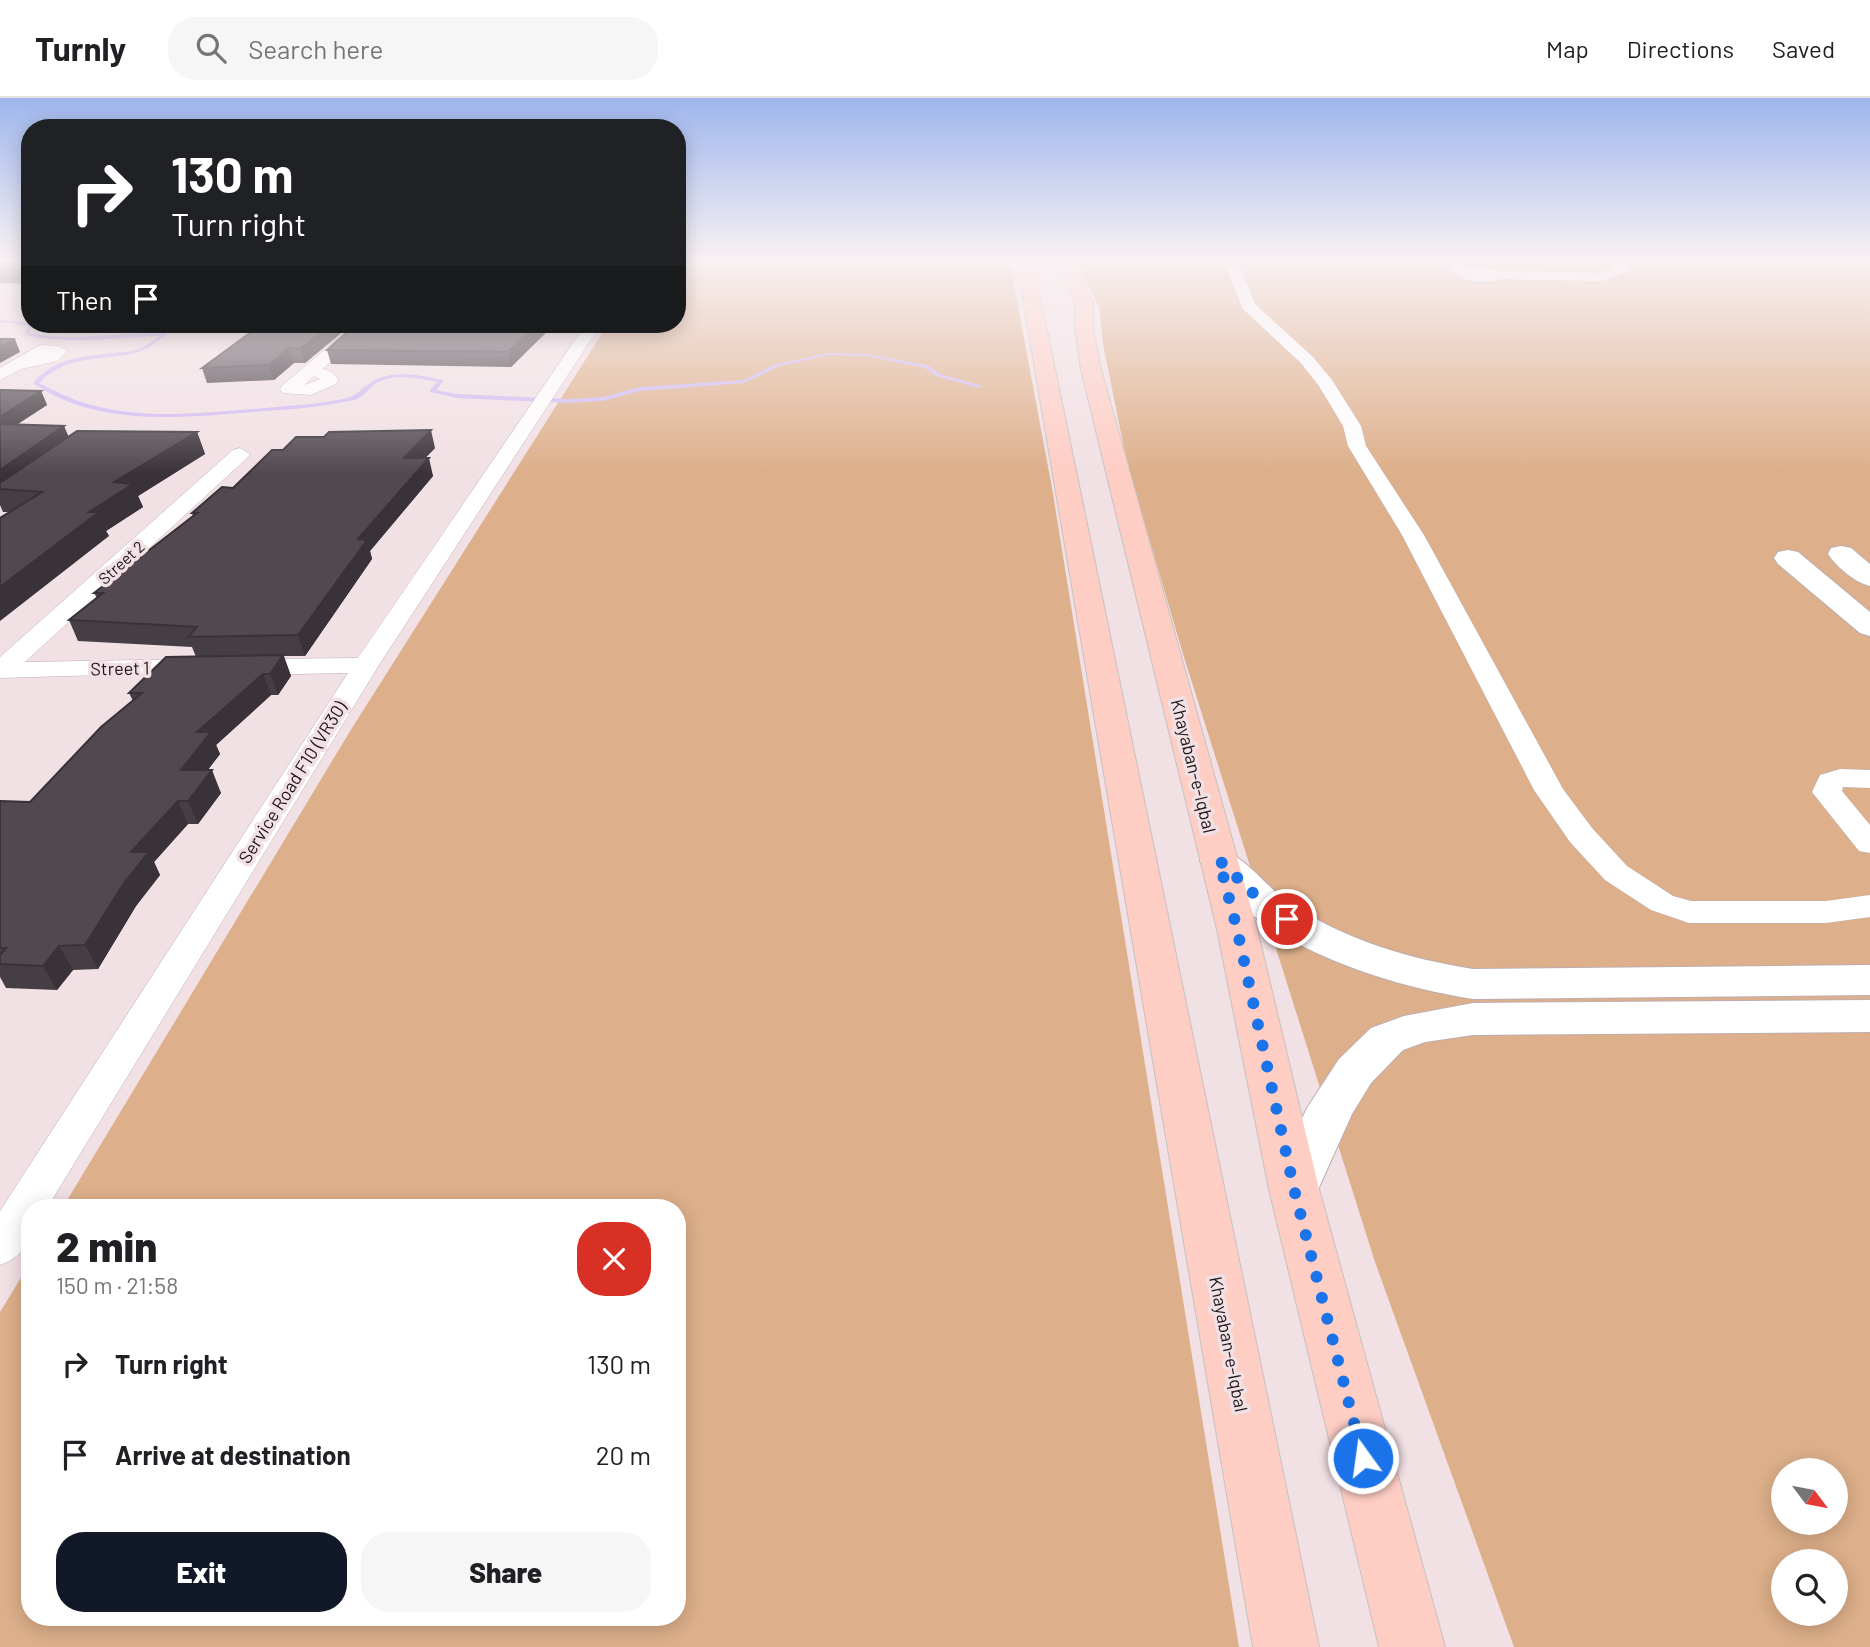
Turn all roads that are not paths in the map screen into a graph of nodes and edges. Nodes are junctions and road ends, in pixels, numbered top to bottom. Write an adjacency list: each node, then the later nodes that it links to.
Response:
1 (1055, 330): 26 (main road, Khayaban-e-Iqbal)
2 (1084, 330): 18 (main road, Khayaban-e-Iqbal)
3 (1275, 330): 19 (street)
4 (353, 333): 7 (street)
5 (587, 333): 14 (street, Service Road F10 (VR30))
6 (22, 364): 8 (street)
7 (312, 371)
8 (0, 375)
9 (240, 454): 15 (street, Street 2)
10 (1841, 554): 12 (street)
11 (1788, 558): 13 (street)
12 (1870, 578)
13 (1870, 627)
14 (366, 665): 15 (street, Street 1); 23 (street, Service Road F10 (VR30))
15 (1, 670)
16 (1870, 779): 17 (street)
17 (1870, 844)
18 (1219, 860): 20 (street); 22 (main road, Khayaban-e-Iqbal)
19 (1870, 906)
20 (1870, 980)
21 (1870, 1016): 22 (street)
22 (1294, 1189): 27 (main road, Khayaban-e-Iqbal)
23 (26, 1199)
24 (21, 1207): 25 (street, Service Road F10 (VR30))
25 (4, 1234)
26 (1286, 1647)
27 (1412, 1647)

